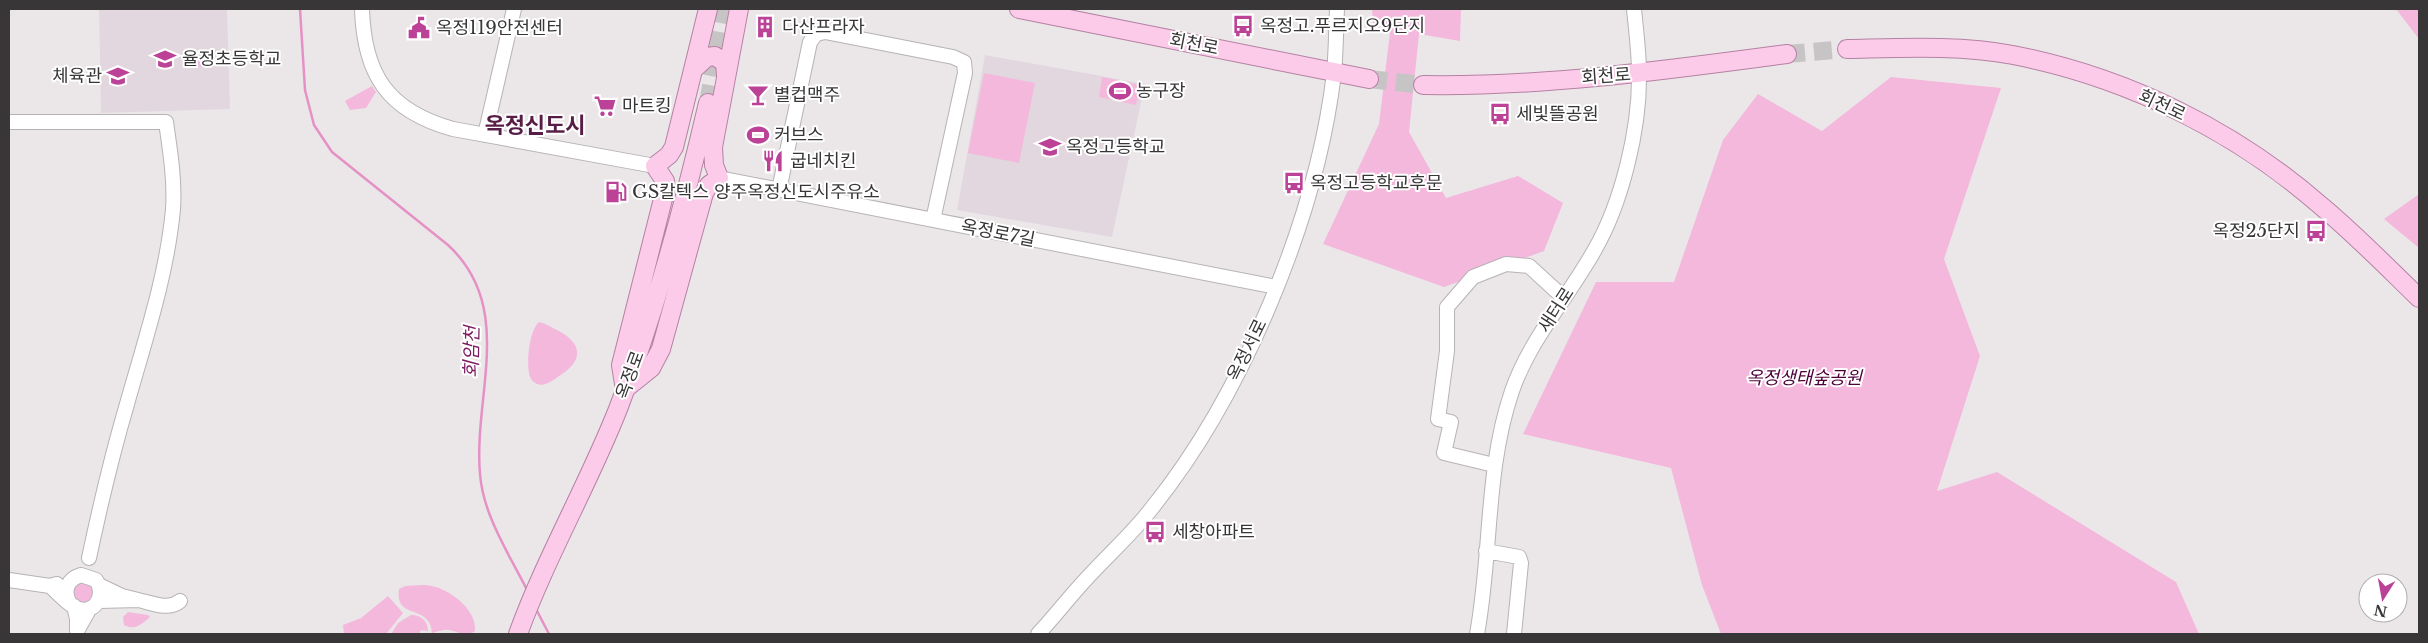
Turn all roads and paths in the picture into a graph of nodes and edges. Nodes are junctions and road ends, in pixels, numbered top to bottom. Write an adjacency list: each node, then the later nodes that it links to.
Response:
1 (362, 9): 18 (street)
2 (514, 9): 18 (street)
3 (708, 9): 10 (main road)
4 (739, 9): 13 (main road)
5 (1019, 9): 11 (main road, 회천로)
6 (1337, 9): 11 (street, 옥정서로)
7 (1634, 9): 12 (street, 새터로)
8 (1847, 49): 29 (main road, 회천로)
9 (1787, 54): 12 (main road, 회천로)
10 (692, 70): 13 (main road); 19 (main road)
11 (1334, 72): 14 (main road, 회천로); 27 (street, 옥정서로)
12 (1640, 73): 15 (main road, 회천로); 28 (street, 새터로)
13 (726, 76): 20 (main road)
14 (1369, 79)
15 (1423, 85)
16 (708, 103): 30 (main road, 옥정로)
17 (9, 122): 33 (street)
18 (485, 135): 21 (street)
19 (674, 147): 21 (main road); 23 (main road)
20 (712, 148): 22 (main road); 25 (main road)
21 (655, 166): 23 (main road)
22 (720, 178): 24 (street, 옥정로7길); 25 (main road)
23 (666, 187): 30 (main road)
24 (779, 190): 26 (street, 옥정로7길); 26 (street)
25 (704, 193): 30 (main road)
26 (933, 220): 27 (street, 옥정로7길)
27 (1276, 287): 44 (street, 옥정서로)
28 (1564, 298): 31 (street, 새터로); 31 (street)
29 (2419, 298)
30 (625, 390): 43 (main road, 옥정로)
31 (1494, 465): 32 (street, 새터로)
32 (1486, 551): 45 (street, 새터로); 46 (street)
33 (89, 558): 34 (street); 36 (street)
34 (73, 579): 36 (street); 37 (street); 40 (street)
35 (9, 580): 37 (street)
36 (96, 581): 38 (street); 41 (street)
37 (50, 586): 40 (street)
38 (138, 600): 39 (street); 41 (street)
39 (180, 601)
40 (71, 604): 41 (street); 42 (street)
41 (95, 604): 42 (street)
42 (76, 633)
43 (518, 634)
44 (1038, 634)
45 (1477, 634)
46 (1514, 634)

